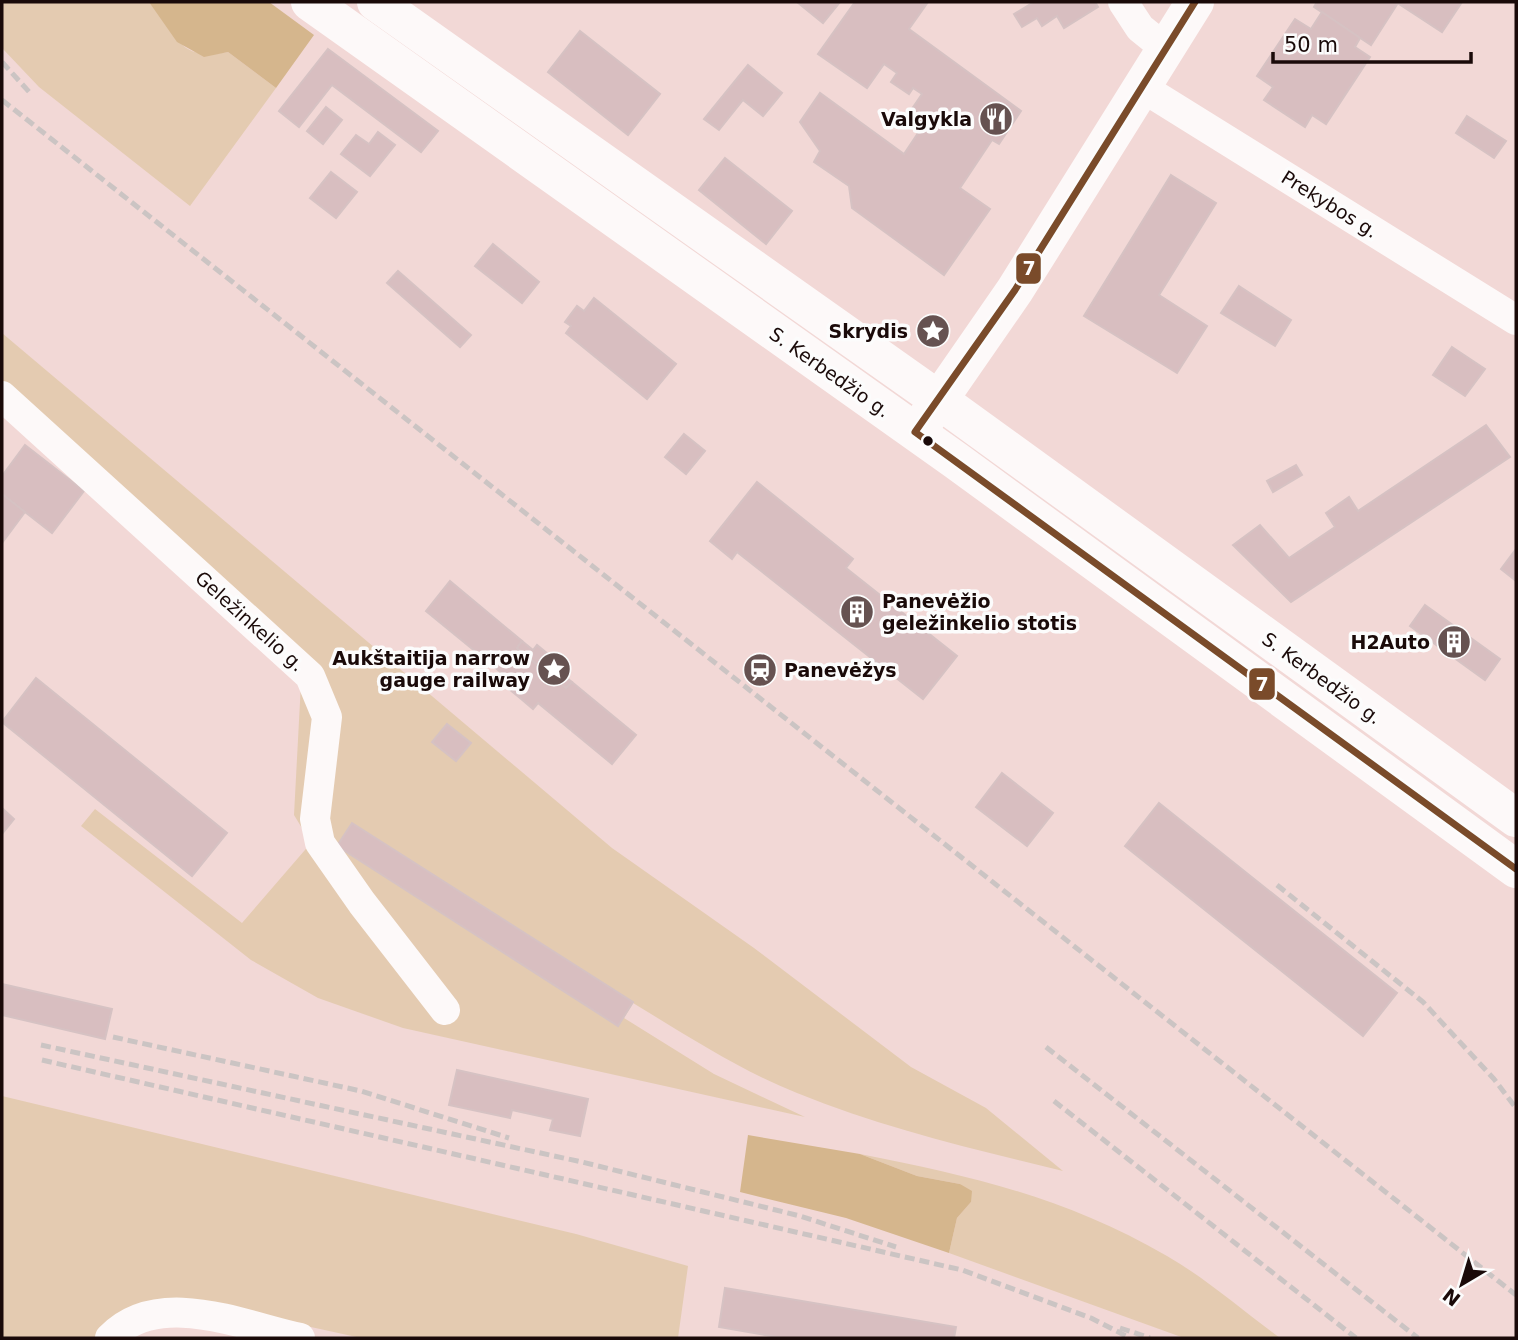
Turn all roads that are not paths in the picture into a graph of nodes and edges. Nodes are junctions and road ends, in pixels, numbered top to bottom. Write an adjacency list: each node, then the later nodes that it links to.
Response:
1 (310, 2): 10 (main road, S. Kerbedžio g.)
2 (376, 2): 9 (main road, S. Kerbedžio g.)
3 (1123, 2): 5 (street)
4 (1195, 2): 5 (main road)
5 (1166, 49): 6 (main road)
6 (1143, 88): 7 (street, Prekybos g.); 9 (main road)
7 (1516, 320)
8 (2, 396): 13 (street, Geležinkelio g.)
9 (939, 400): 10 (main road); 11 (main road, S. Kerbedžio g.)
10 (915, 432): 12 (main road, S. Kerbedžio g.)
11 (1516, 819): 12 (main road)
12 (1505, 861)
13 (445, 1010)
14 (110, 1338): 15 (street)
15 (300, 1338)

